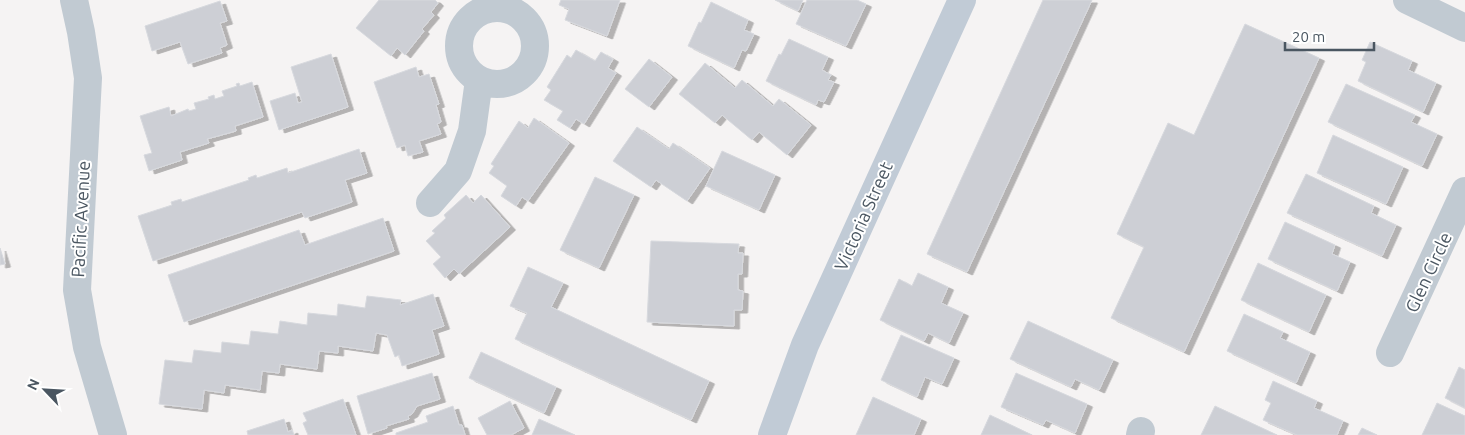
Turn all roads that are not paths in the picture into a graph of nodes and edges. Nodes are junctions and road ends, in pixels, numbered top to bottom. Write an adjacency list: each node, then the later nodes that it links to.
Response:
1 (74, 0): 10 (street, Pacific Avenue)
2 (962, 0): 11 (main road, Victoria Street)
3 (1407, 0): 5 (street)
4 (519, 6): 6 (street); 6 (street)
5 (1465, 28)
6 (479, 80): 8 (street)
7 (1465, 191): 9 (street, Glen Circle)
8 (430, 203)
9 (1390, 353)
10 (113, 435)
11 (772, 435)

